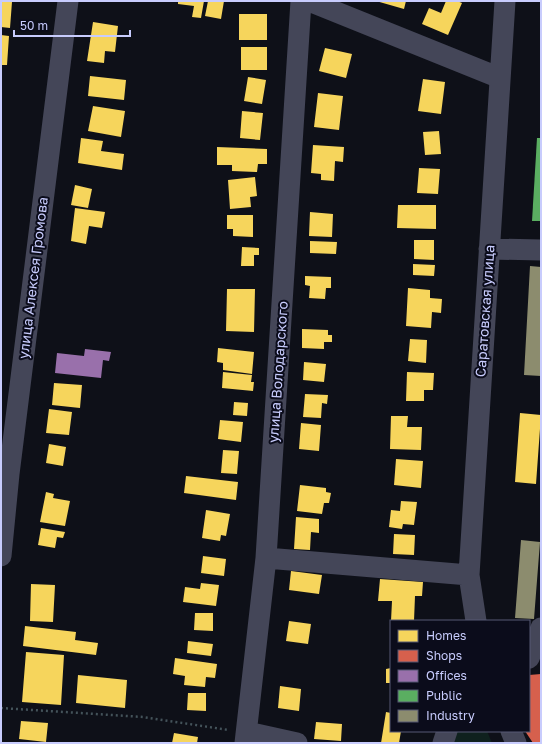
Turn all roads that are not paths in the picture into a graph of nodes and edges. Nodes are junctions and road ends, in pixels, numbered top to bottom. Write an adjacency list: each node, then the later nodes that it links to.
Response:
1 (68, 1): 8 (street, улица Алексея Громова)
2 (301, 1): 10 (street, улица Володарского)
3 (309, 1): 5 (street)
4 (506, 1): 5 (street, Саратовская улица)
5 (500, 78): 6 (street, Саратовская улица)
6 (489, 249): 7 (street); 11 (street, Саратовская улица)
7 (541, 250)
8 (5, 474): 9 (street, улица Алексея Громова)
9 (1, 556)
10 (266, 558): 11 (street); 19 (street, улица Володарского)
11 (469, 575): 12 (street, Саратовская улица)
12 (476, 620)
13 (541, 628): 14 (street)
14 (530, 656)
15 (541, 658): 16 (street)
16 (530, 659)
17 (447, 732): 21 (street)
18 (511, 732): 22 (street)
19 (246, 738): 20 (street)
20 (297, 743)
21 (443, 743)
22 (516, 743)

